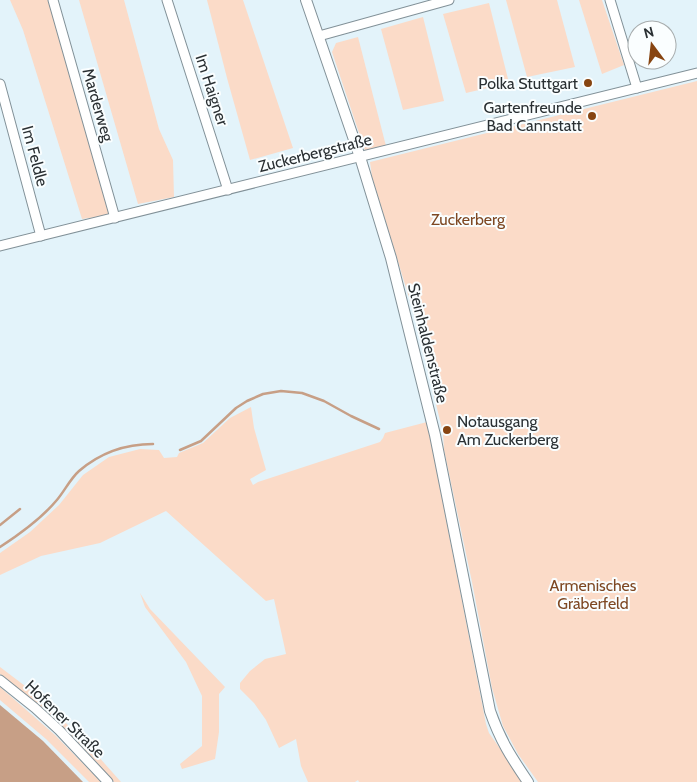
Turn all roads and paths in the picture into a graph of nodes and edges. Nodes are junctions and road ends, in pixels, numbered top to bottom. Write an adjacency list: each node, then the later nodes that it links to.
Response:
1 (53, 0): 12 (street, Marderweg)
2 (167, 0): 11 (street, Im Haigner)
3 (306, 0): 6 (street, Steinhaldenstraße)
4 (449, 0): 6 (street)
5 (610, 0): 9 (street)
6 (319, 36): 10 (street, Steinhaldenstraße)
7 (697, 73): 9 (street, Zuckerbergstraße)
8 (0, 84): 13 (street, Im Feldle)
9 (638, 88): 10 (street, Zuckerbergstraße)
10 (360, 157): 11 (street, Zuckerbergstraße); 17 (street, Steinhaldenstraße)
11 (228, 190): 12 (street, Zuckerbergstraße)
12 (115, 218): 13 (street, Zuckerbergstraße)
13 (41, 236): 14 (street, Zuckerbergstraße)
14 (0, 246)
15 (0, 680): 16 (street, Hofener Straße)
16 (108, 782)
17 (528, 782)

